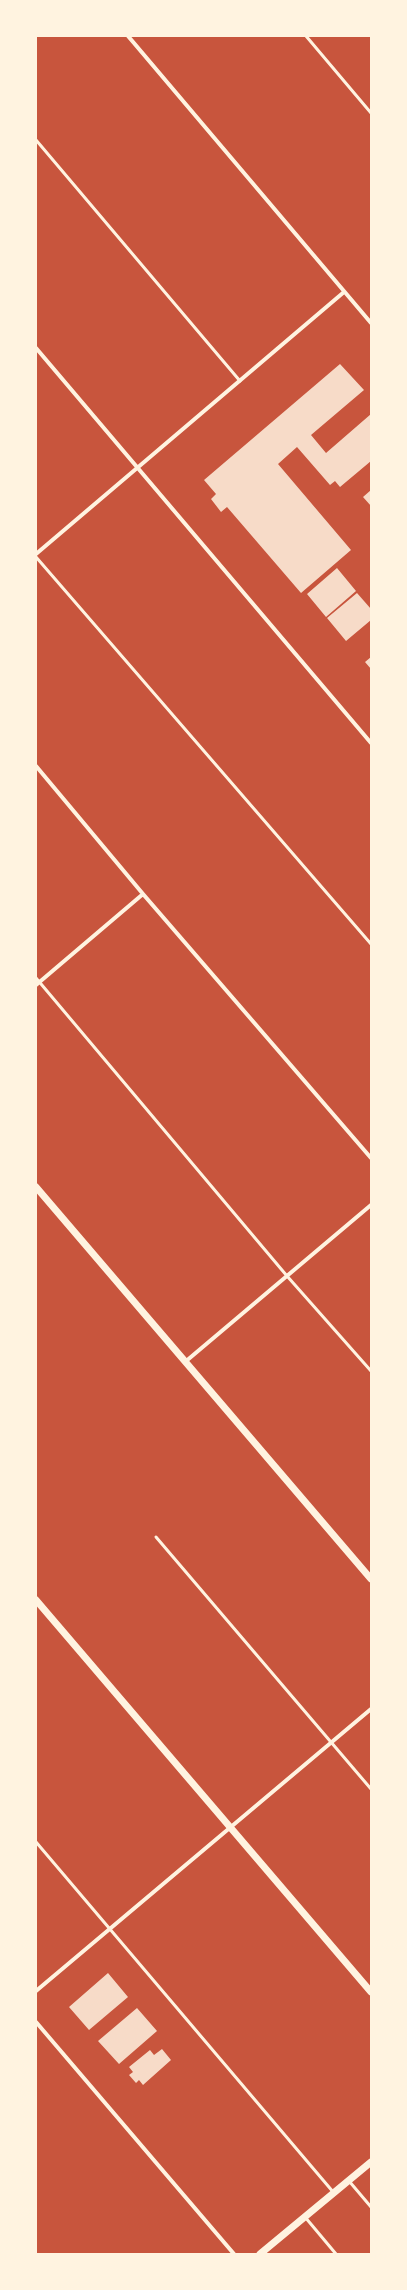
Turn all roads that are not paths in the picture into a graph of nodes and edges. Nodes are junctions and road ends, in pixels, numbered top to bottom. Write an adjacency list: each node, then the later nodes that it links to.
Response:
1 (128, 36): 5 (street)
2 (306, 36): 3 (lane)
3 (371, 113)
4 (36, 140): 8 (lane)
5 (344, 292): 6 (street); 8 (street)
6 (371, 323)
7 (36, 348): 9 (street)
8 (240, 381): 9 (street)
9 (137, 469): 10 (street); 11 (street)
10 (36, 556): 14 (lane)
11 (371, 743)
12 (36, 766): 13 (street)
13 (143, 894): 16 (street); 17 (street)
14 (371, 944)
15 (36, 978): 16 (lane)
16 (38, 984): 20 (lane)
17 (371, 1158)
18 (36, 1187): 21 (street)
19 (371, 1205): 20 (street)
20 (287, 1276): 21 (street); 22 (lane)
21 (185, 1362): 24 (street)
22 (371, 1371)
23 (156, 1537): 27 (lane)
24 (371, 1578)
25 (36, 1600): 29 (street)
26 (371, 1708): 27 (street)
27 (331, 1742): 28 (lane); 29 (street)
28 (371, 1789)
29 (230, 1827): 31 (street); 33 (street)
30 (36, 1842): 31 (lane)
31 (109, 1929): 32 (street); 37 (lane)
32 (36, 1991)
33 (371, 1992)
34 (36, 2022): 40 (street)
35 (371, 2162): 36 (street)
36 (349, 2181): 37 (street); 38 (lane)
37 (334, 2193): 39 (street)
38 (371, 2207)
39 (306, 2217): 41 (street); 42 (lane)
40 (234, 2254)
41 (260, 2254)
42 (336, 2254)

